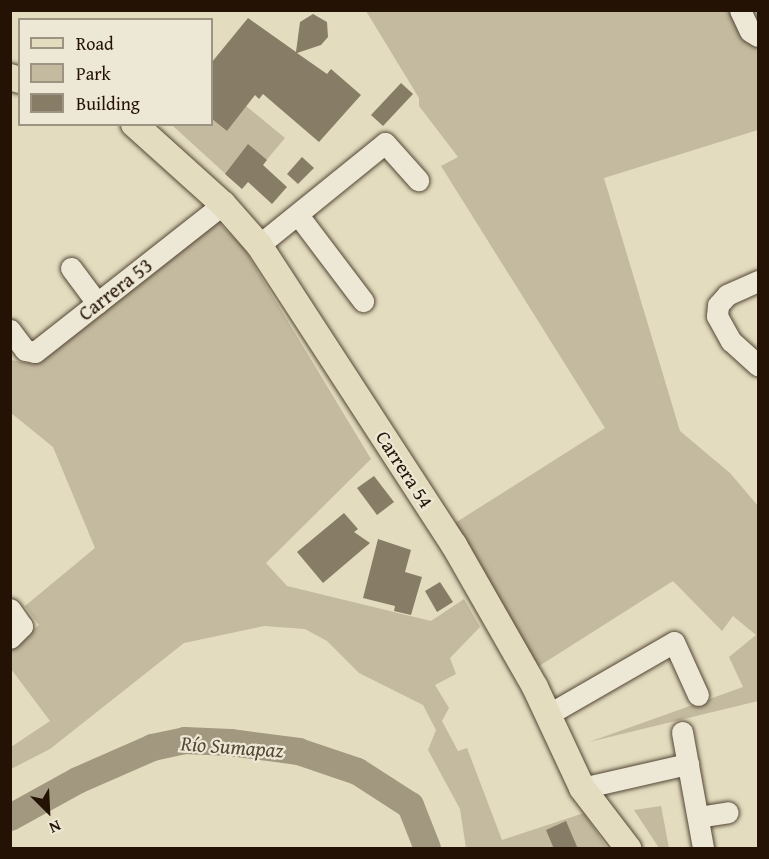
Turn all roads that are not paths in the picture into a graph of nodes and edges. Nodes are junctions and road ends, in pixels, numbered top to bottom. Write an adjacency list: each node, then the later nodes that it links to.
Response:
1 (740, 10): 2 (street)
2 (759, 36)
3 (136, 126): 5 (main road, Carrera 54)
4 (418, 180): 6 (street)
5 (223, 204): 7 (main road, Carrera 54); 11 (street, Carrera 53)
6 (298, 215): 7 (street); 10 (street)
7 (259, 244): 15 (main road, Carrera 54)
8 (71, 268): 11 (street)
9 (759, 281): 13 (street)
10 (363, 301)
11 (97, 303): 12 (street, Carrera 53)
12 (10, 330)
13 (759, 365)
14 (698, 695): 15 (street)
15 (549, 714): 18 (main road, Carrera 54)
16 (682, 732): 17 (street)
17 (688, 764): 18 (street); 20 (street)
18 (582, 788): 21 (main road, Carrera 54)
19 (728, 812): 20 (street)
20 (698, 817): 22 (street)
21 (628, 849)
22 (703, 849)

